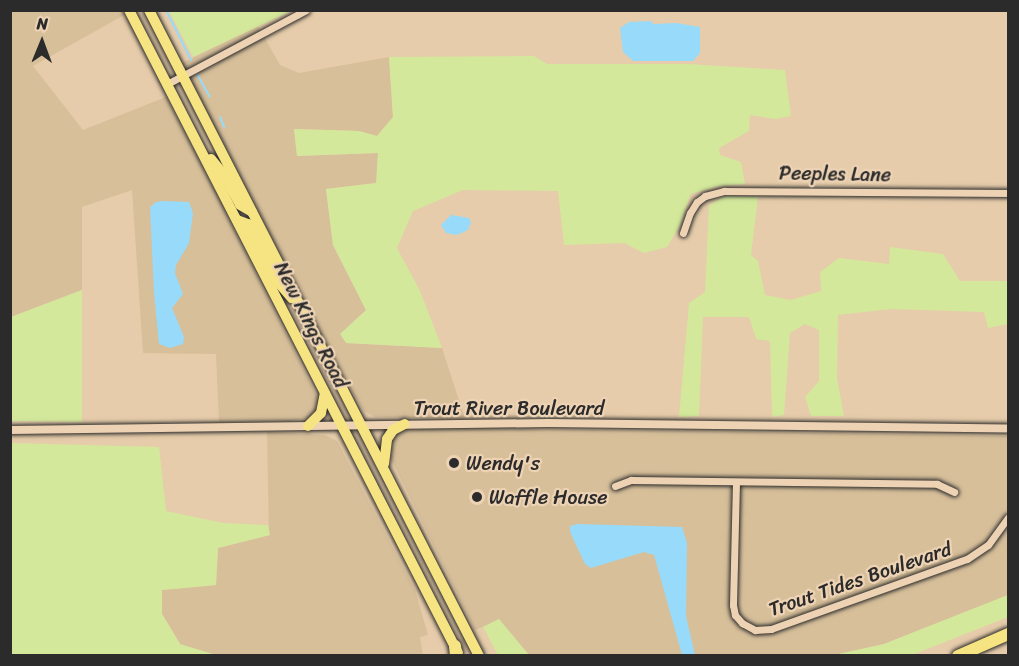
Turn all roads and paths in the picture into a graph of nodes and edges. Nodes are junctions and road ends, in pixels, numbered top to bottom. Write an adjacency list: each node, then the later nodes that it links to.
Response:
1 (129, 10): 5 (highway, New Kings Road)
2 (149, 10): 4 (highway, New Kings Road)
3 (306, 10): 4 (street)
4 (181, 76): 5 (street); 8 (highway, New Kings Road)
5 (167, 84): 6 (highway, New Kings Road)
6 (194, 137): 8 (highway); 9 (highway, New Kings Road)
7 (1008, 193): 10 (street, Peeples Lane)
8 (252, 212): 11 (highway, New Kings Road)
9 (237, 220): 11 (highway); 12 (highway, New Kings Road)
10 (684, 233)
11 (307, 317): 13 (highway, New Kings Road)
12 (325, 392): 15 (highway, New Kings Road); 16 (highway)
13 (362, 424): 14 (street, Trout River Boulevard); 15 (street, Trout River Boulevard); 19 (highway, New Kings Road)
14 (405, 424): 17 (street, Trout River Boulevard); 19 (highway)
15 (342, 425): 16 (street, Trout River Boulevard); 25 (highway, New Kings Road)
16 (308, 426): 18 (street, Trout River Boulevard)
17 (1008, 429)
18 (10, 430)
19 (384, 468): 26 (highway, New Kings Road)
20 (736, 482): 21 (street); 22 (street); 23 (street, Trout Tides Boulevard)
21 (615, 486)
22 (954, 492)
23 (1008, 517)
24 (1008, 634): 27 (highway)
25 (457, 652)
26 (479, 656)
27 (958, 656)

